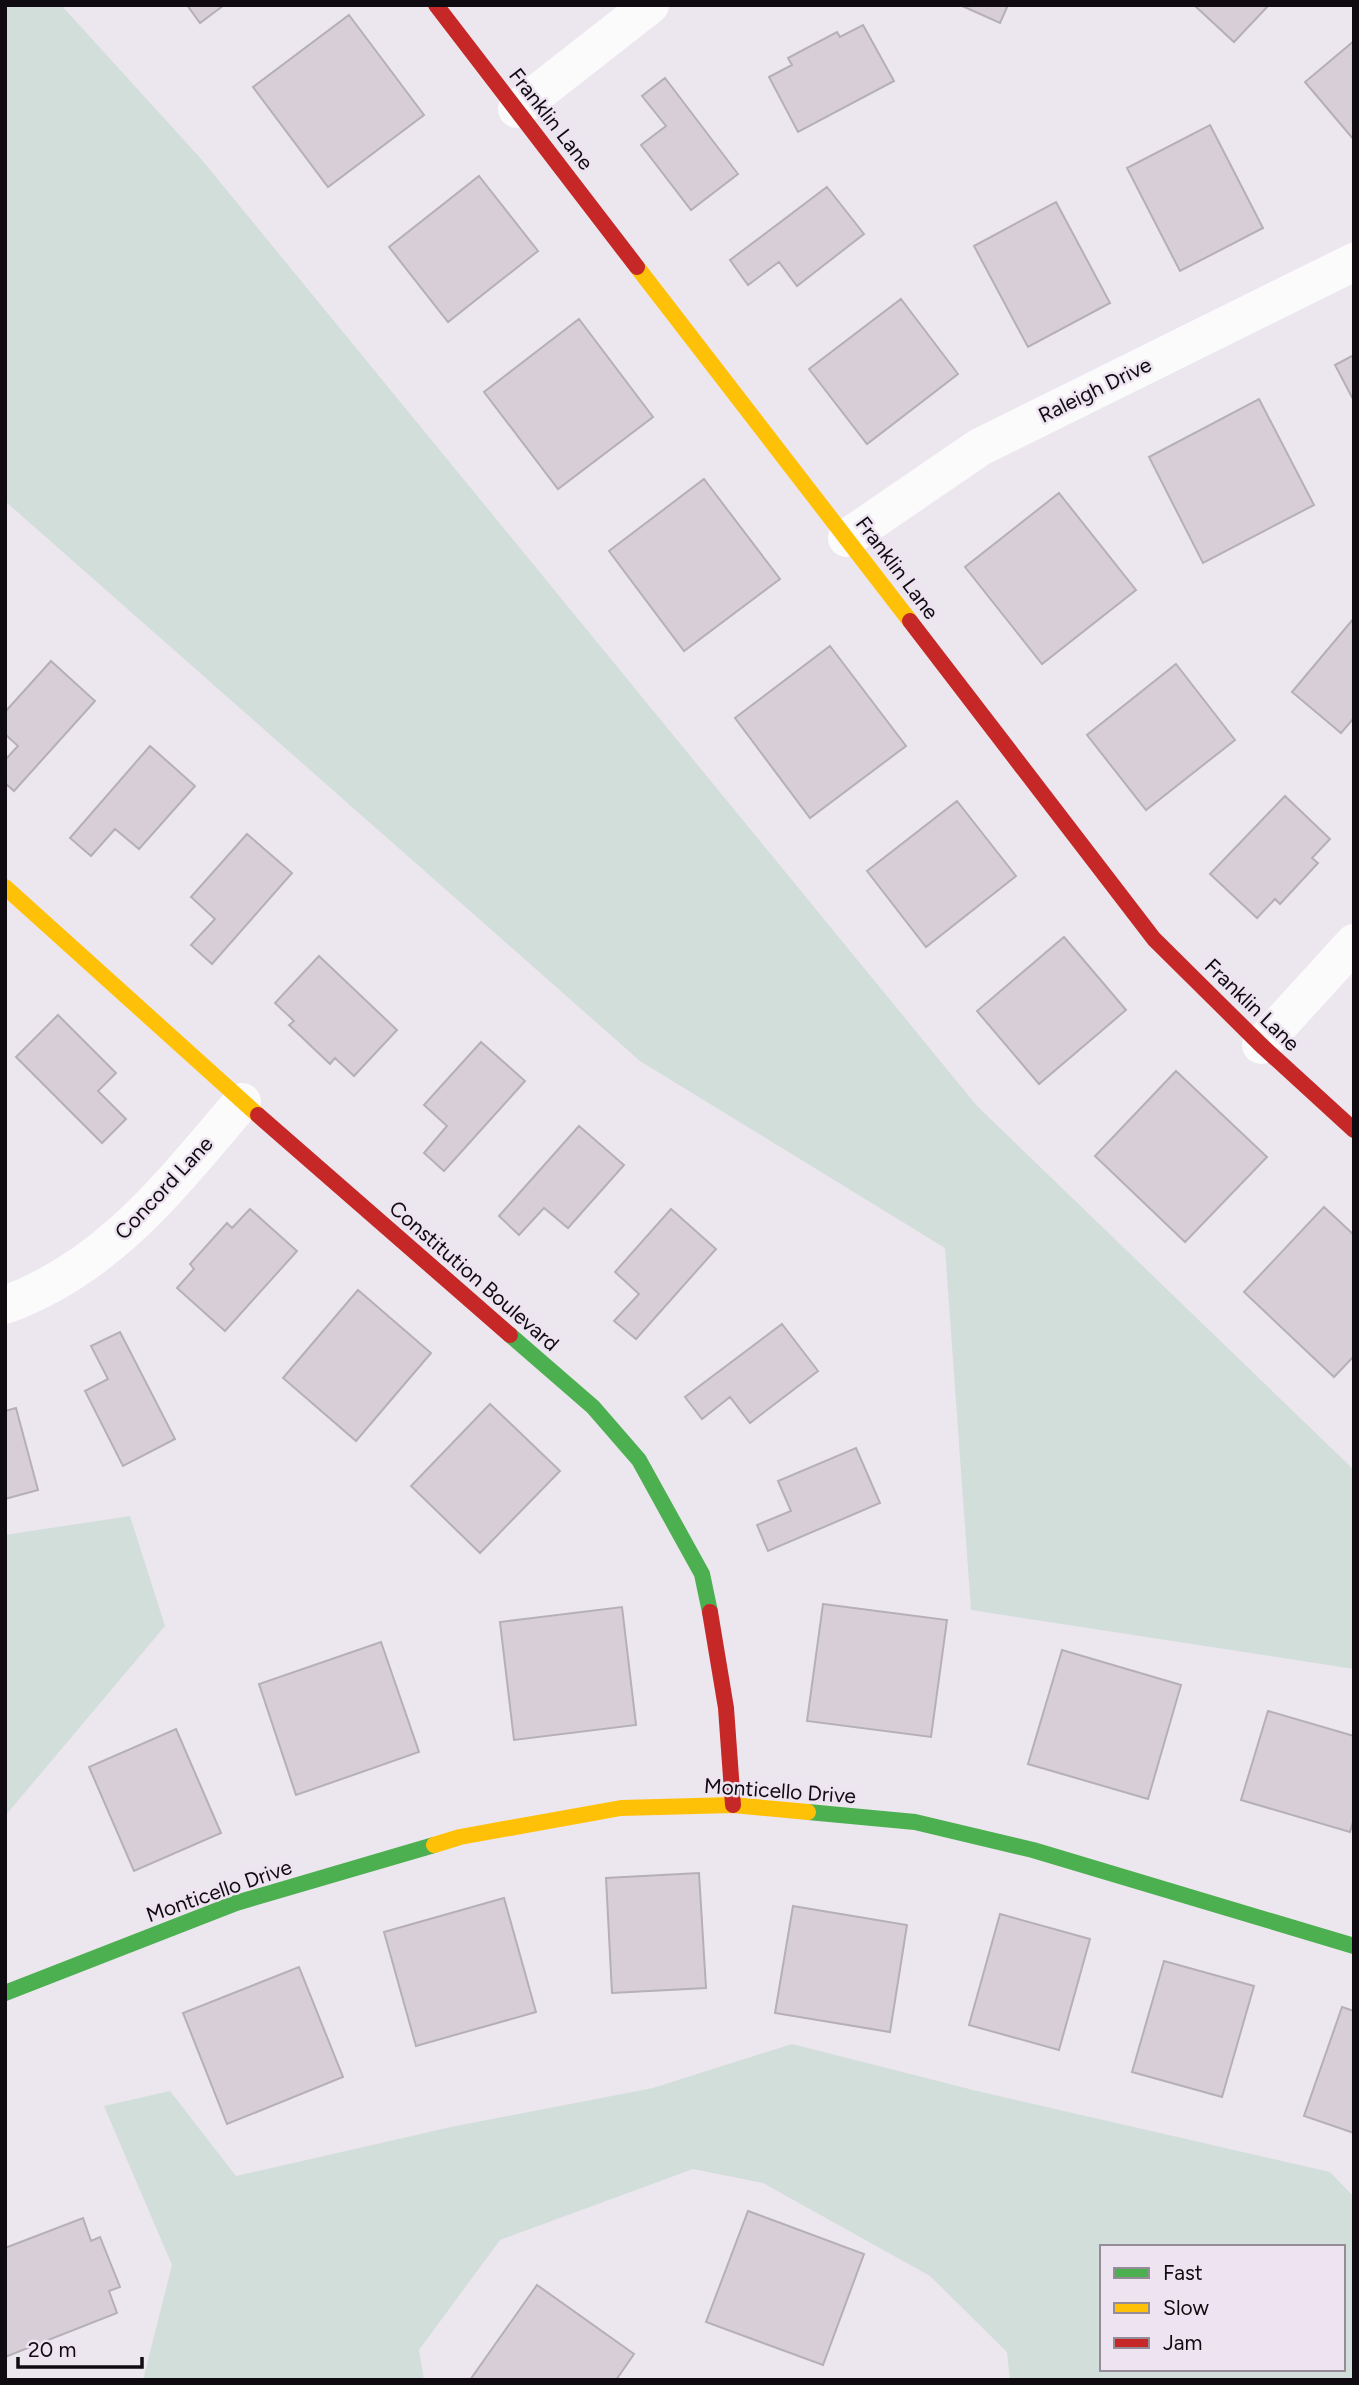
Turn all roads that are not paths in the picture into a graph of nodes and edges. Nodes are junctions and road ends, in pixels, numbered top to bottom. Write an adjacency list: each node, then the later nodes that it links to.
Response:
1 (436, 5): 3 (street, Franklin Lane)
2 (650, 5): 3 (street)
3 (517, 109): 5 (street, Franklin Lane)
4 (1354, 262): 5 (street, Raleigh Drive)
5 (847, 538): 8 (street, Franklin Lane)
6 (5, 887): 9 (street, Constitution Boulevard)
7 (1354, 943): 8 (street)
8 (1261, 1045): 10 (street, Franklin Lane)
9 (243, 1102): 11 (street, Concord Lane); 12 (street, Constitution Boulevard)
10 (1354, 1130)
11 (5, 1305)
12 (733, 1805): 13 (street, Monticello Drive); 14 (street, Monticello Drive)
13 (1354, 1946)
14 (5, 1993)

